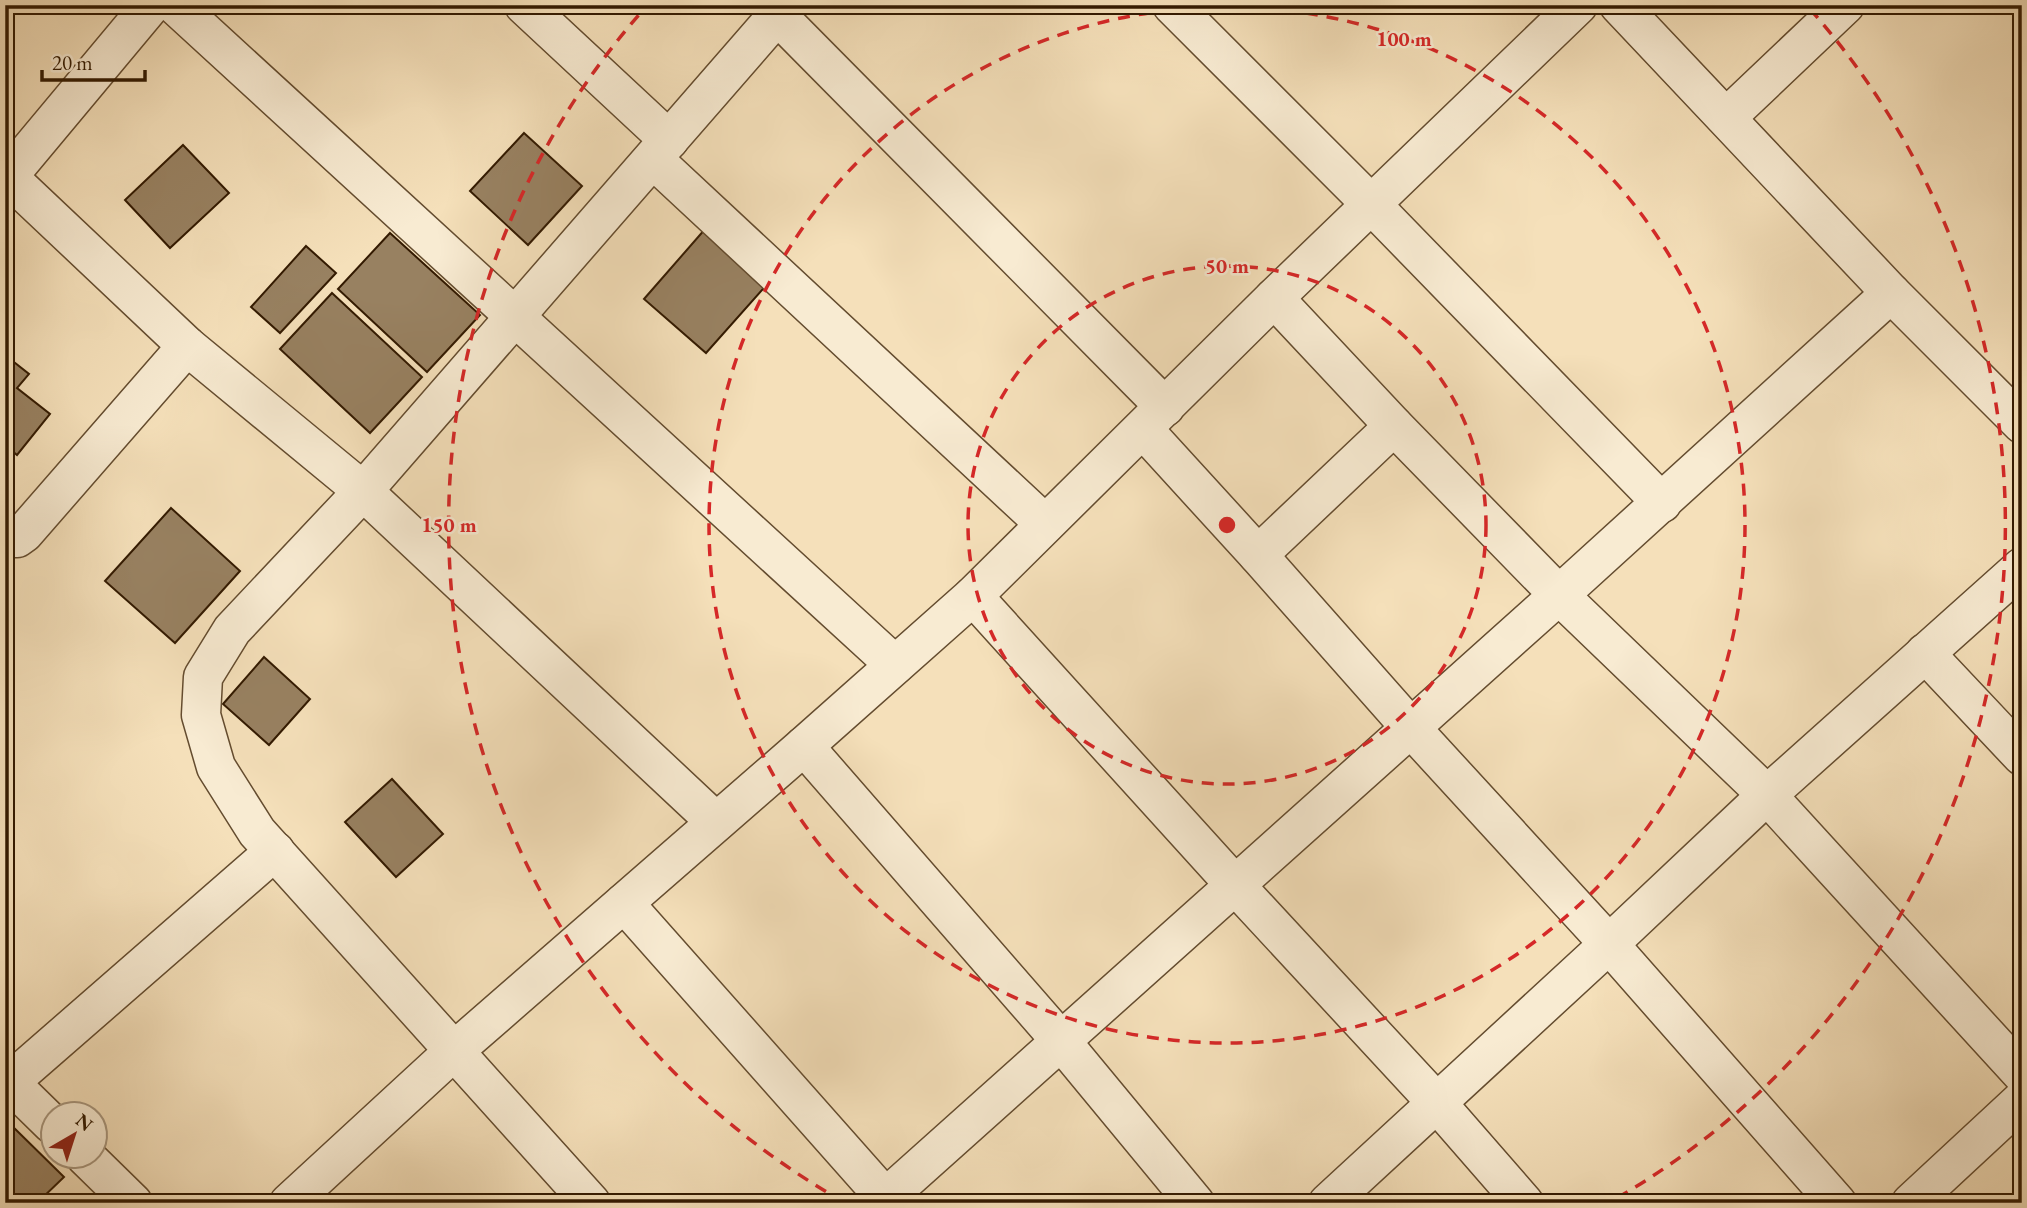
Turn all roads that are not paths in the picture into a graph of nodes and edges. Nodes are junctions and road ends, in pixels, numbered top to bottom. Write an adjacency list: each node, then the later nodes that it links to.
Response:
1 (151, 5): 11 (street)
2 (175, 5): 15 (street)
3 (524, 5): 10 (street)
4 (1172, 5): 12 (street)
5 (1578, 5): 12 (street)
6 (1619, 5): 9 (street)
7 (1845, 5): 9 (street)
8 (779, 11): 10 (street); 17 (street)
9 (1727, 117): 13 (street)
10 (661, 150): 15 (street); 22 (street)
11 (6, 177): 16 (street)
12 (1371, 204): 14 (street); 21 (street)
13 (1891, 293): 18 (street); 21 (street)
14 (1274, 298): 17 (street); 19 (street)
15 (514, 315): 20 (street); 29 (street)
16 (187, 346): 20 (street); 23 (street)
17 (1154, 418): 22 (street); 24 (street)
18 (2022, 424)
19 (1394, 426): 24 (street); 26 (street)
20 (363, 491): 34 (street); 35 (street)
21 (1662, 503): 26 (street)
22 (1045, 524): 27 (street)
23 (5, 537)
24 (1258, 555): 30 (street)
25 (2022, 567): 28 (street)
26 (1559, 595): 30 (street); 33 (street)
27 (973, 596): 29 (street); 36 (street)
28 (1924, 653): 32 (street); 33 (street)
29 (895, 665): 31 (street)
30 (1411, 728): 36 (street); 38 (street)
31 (804, 746): 34 (street); 39 (street)
32 (2022, 756)
33 (1767, 795): 38 (street); 41 (street)
34 (716, 822): 37 (street)
35 (275, 851): 40 (street); 42 (street)
36 (1234, 885): 39 (street); 44 (street)
37 (624, 903): 40 (street); 47 (street)
38 (1609, 944): 44 (street); 54 (street)
39 (1061, 1041): 47 (street); 51 (street)
40 (454, 1051): 49 (street); 50 (street)
41 (2022, 1074)
42 (8, 1080): 45 (street)
43 (2022, 1100): 55 (street)
44 (1436, 1102): 52 (street); 53 (street)
45 (38, 1110)
46 (99, 1170): 48 (street)
47 (885, 1201)
48 (133, 1203)
49 (289, 1203)
50 (591, 1203)
51 (1195, 1203)
52 (1328, 1203)
53 (1524, 1203)
54 (1837, 1203)
55 (1911, 1203)

